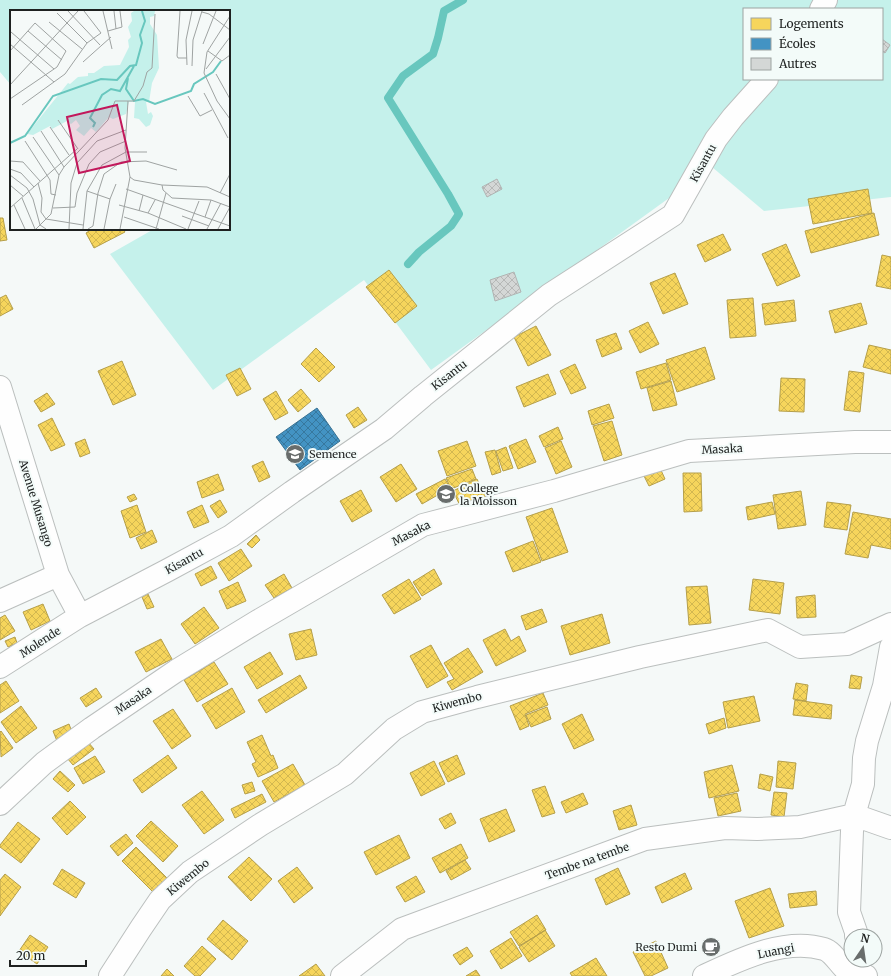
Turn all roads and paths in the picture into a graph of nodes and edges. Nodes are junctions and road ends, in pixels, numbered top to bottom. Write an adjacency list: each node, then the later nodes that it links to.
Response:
1 (766, 80): 6 (street, Kisantu)
2 (0, 387): 4 (street, Avenue Musango)
3 (891, 442): 10 (street, Masaka)
4 (58, 576): 5 (street); 6 (street, Avenue Musango)
5 (0, 601)
6 (80, 616): 9 (street, Molende)
7 (891, 624): 15 (street, Kiwembo)
8 (891, 647): 11 (street)
9 (0, 668)
10 (0, 804)
11 (854, 815): 12 (street); 13 (street); 16 (street, Tembe na tembe)
12 (891, 828)
13 (855, 928)
14 (855, 971): 17 (street, Luangi)
15 (110, 976)
16 (342, 976)
17 (704, 976)

